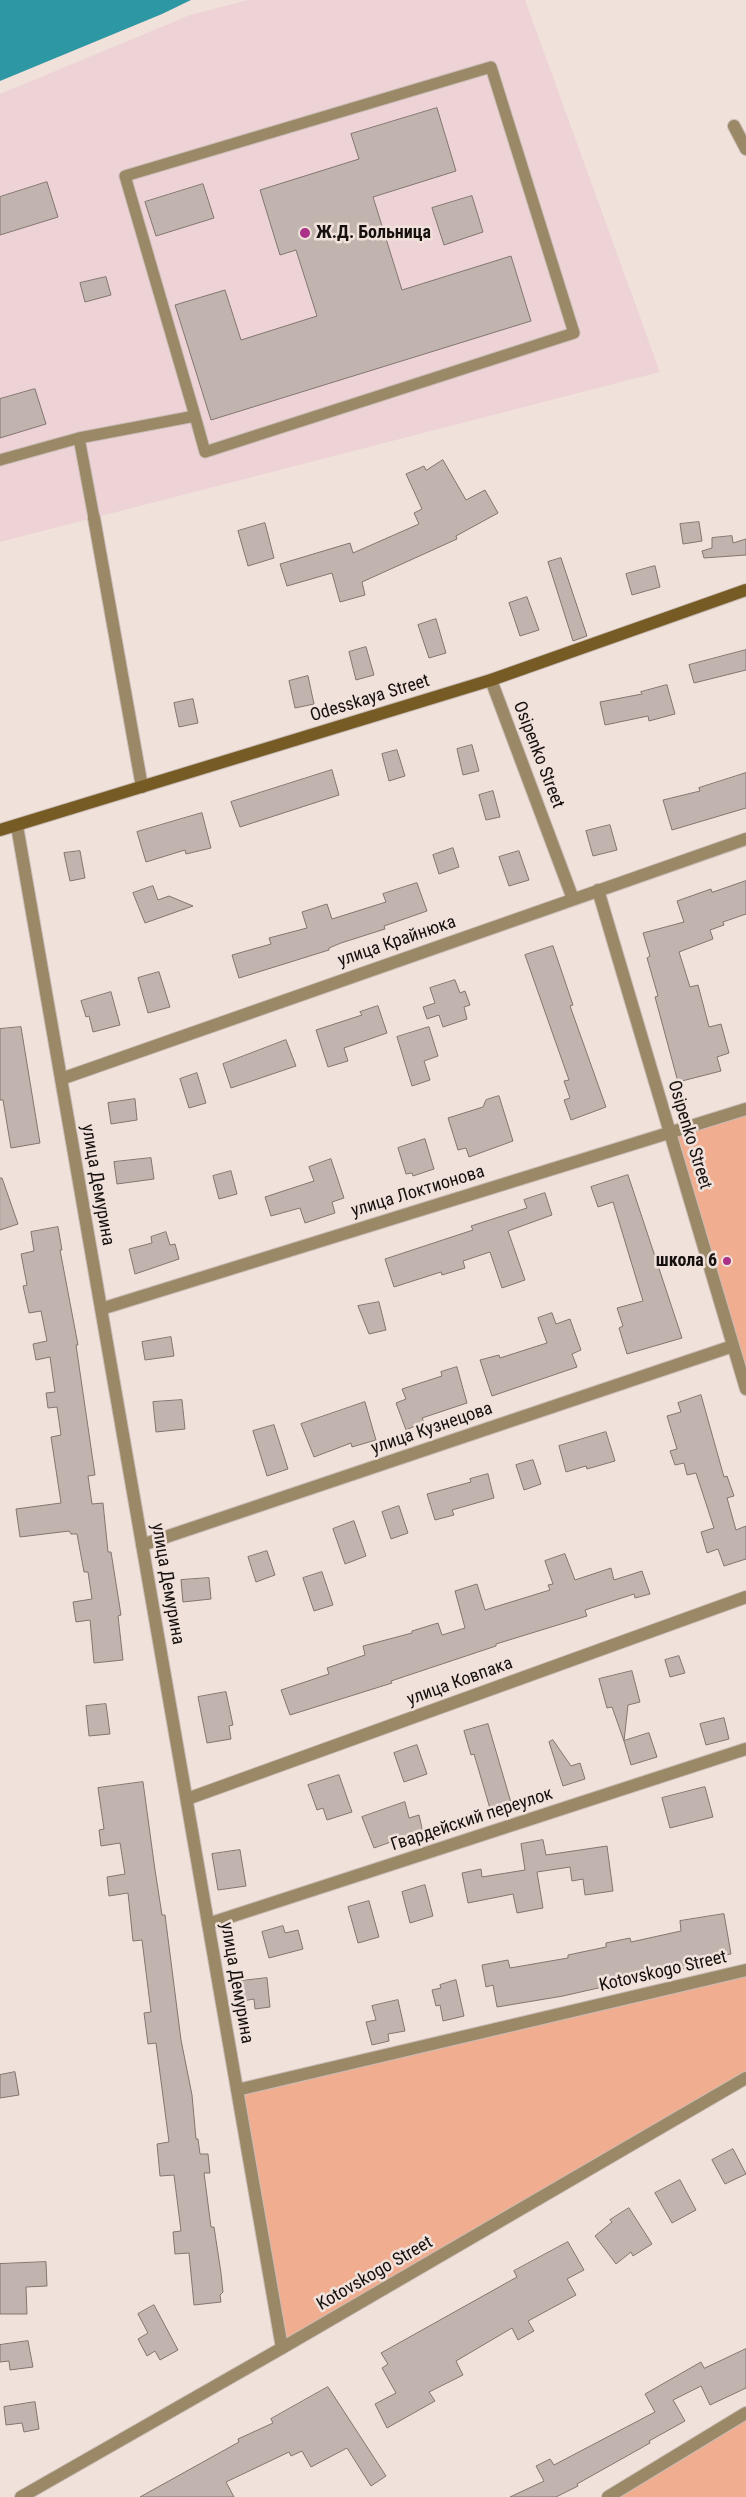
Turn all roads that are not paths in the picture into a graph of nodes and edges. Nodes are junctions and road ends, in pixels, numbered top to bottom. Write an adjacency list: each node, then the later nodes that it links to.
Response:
1 (734, 126): 2 (street)
2 (746, 149)
3 (194, 416): 3 (lane); 4 (lane)
4 (79, 438): 5 (lane); 6 (lane)
5 (0, 460)
6 (94, 518): 9 (street)
7 (746, 590): 8 (main road, Odesskaya Street)
8 (491, 680): 9 (main road, Odesskaya Street); 14 (street, Osipenko Street)
9 (142, 787): 10 (main road, Odesskaya Street)
10 (17, 826): 11 (main road, Odesskaya Street); 15 (street, улица Демурина)
11 (0, 830)
12 (746, 839): 13 (street, улица Крайнюка)
13 (598, 890): 14 (street, улица Крайнюка); 17 (street, Osipenko Street)
14 (573, 899): 15 (street, улица Крайнюка)
15 (61, 1079): 18 (street, улица Демурина)
16 (746, 1109): 17 (street, улица Локтионова)
17 (670, 1133): 18 (street, улица Локтионова); 19 (street, Osipenko Street)
18 (101, 1309): 21 (street, улица Демурина)
19 (733, 1346): 20 (street, Osipenko Street); 21 (street, улица Кузнецова)
20 (746, 1389)
21 (142, 1545): 24 (street, улица Демурина)
22 (746, 1597): 24 (street, улица Ковпака)
23 (746, 1749): 25 (street, Гвардейский переулок)
24 (187, 1799): 25 (street, улица Демурина)
25 (208, 1924): 28 (street, улица Демурина)
26 (746, 1970): 28 (street, Kotovskogo Street)
27 (746, 2078): 29 (street, Kotovskogo Street)
28 (237, 2090): 29 (street, улица Демурина)
29 (282, 2348): 31 (street, Kotovskogo Street)
30 (746, 2414): 32 (street)
31 (21, 2497)
32 (608, 2497)

